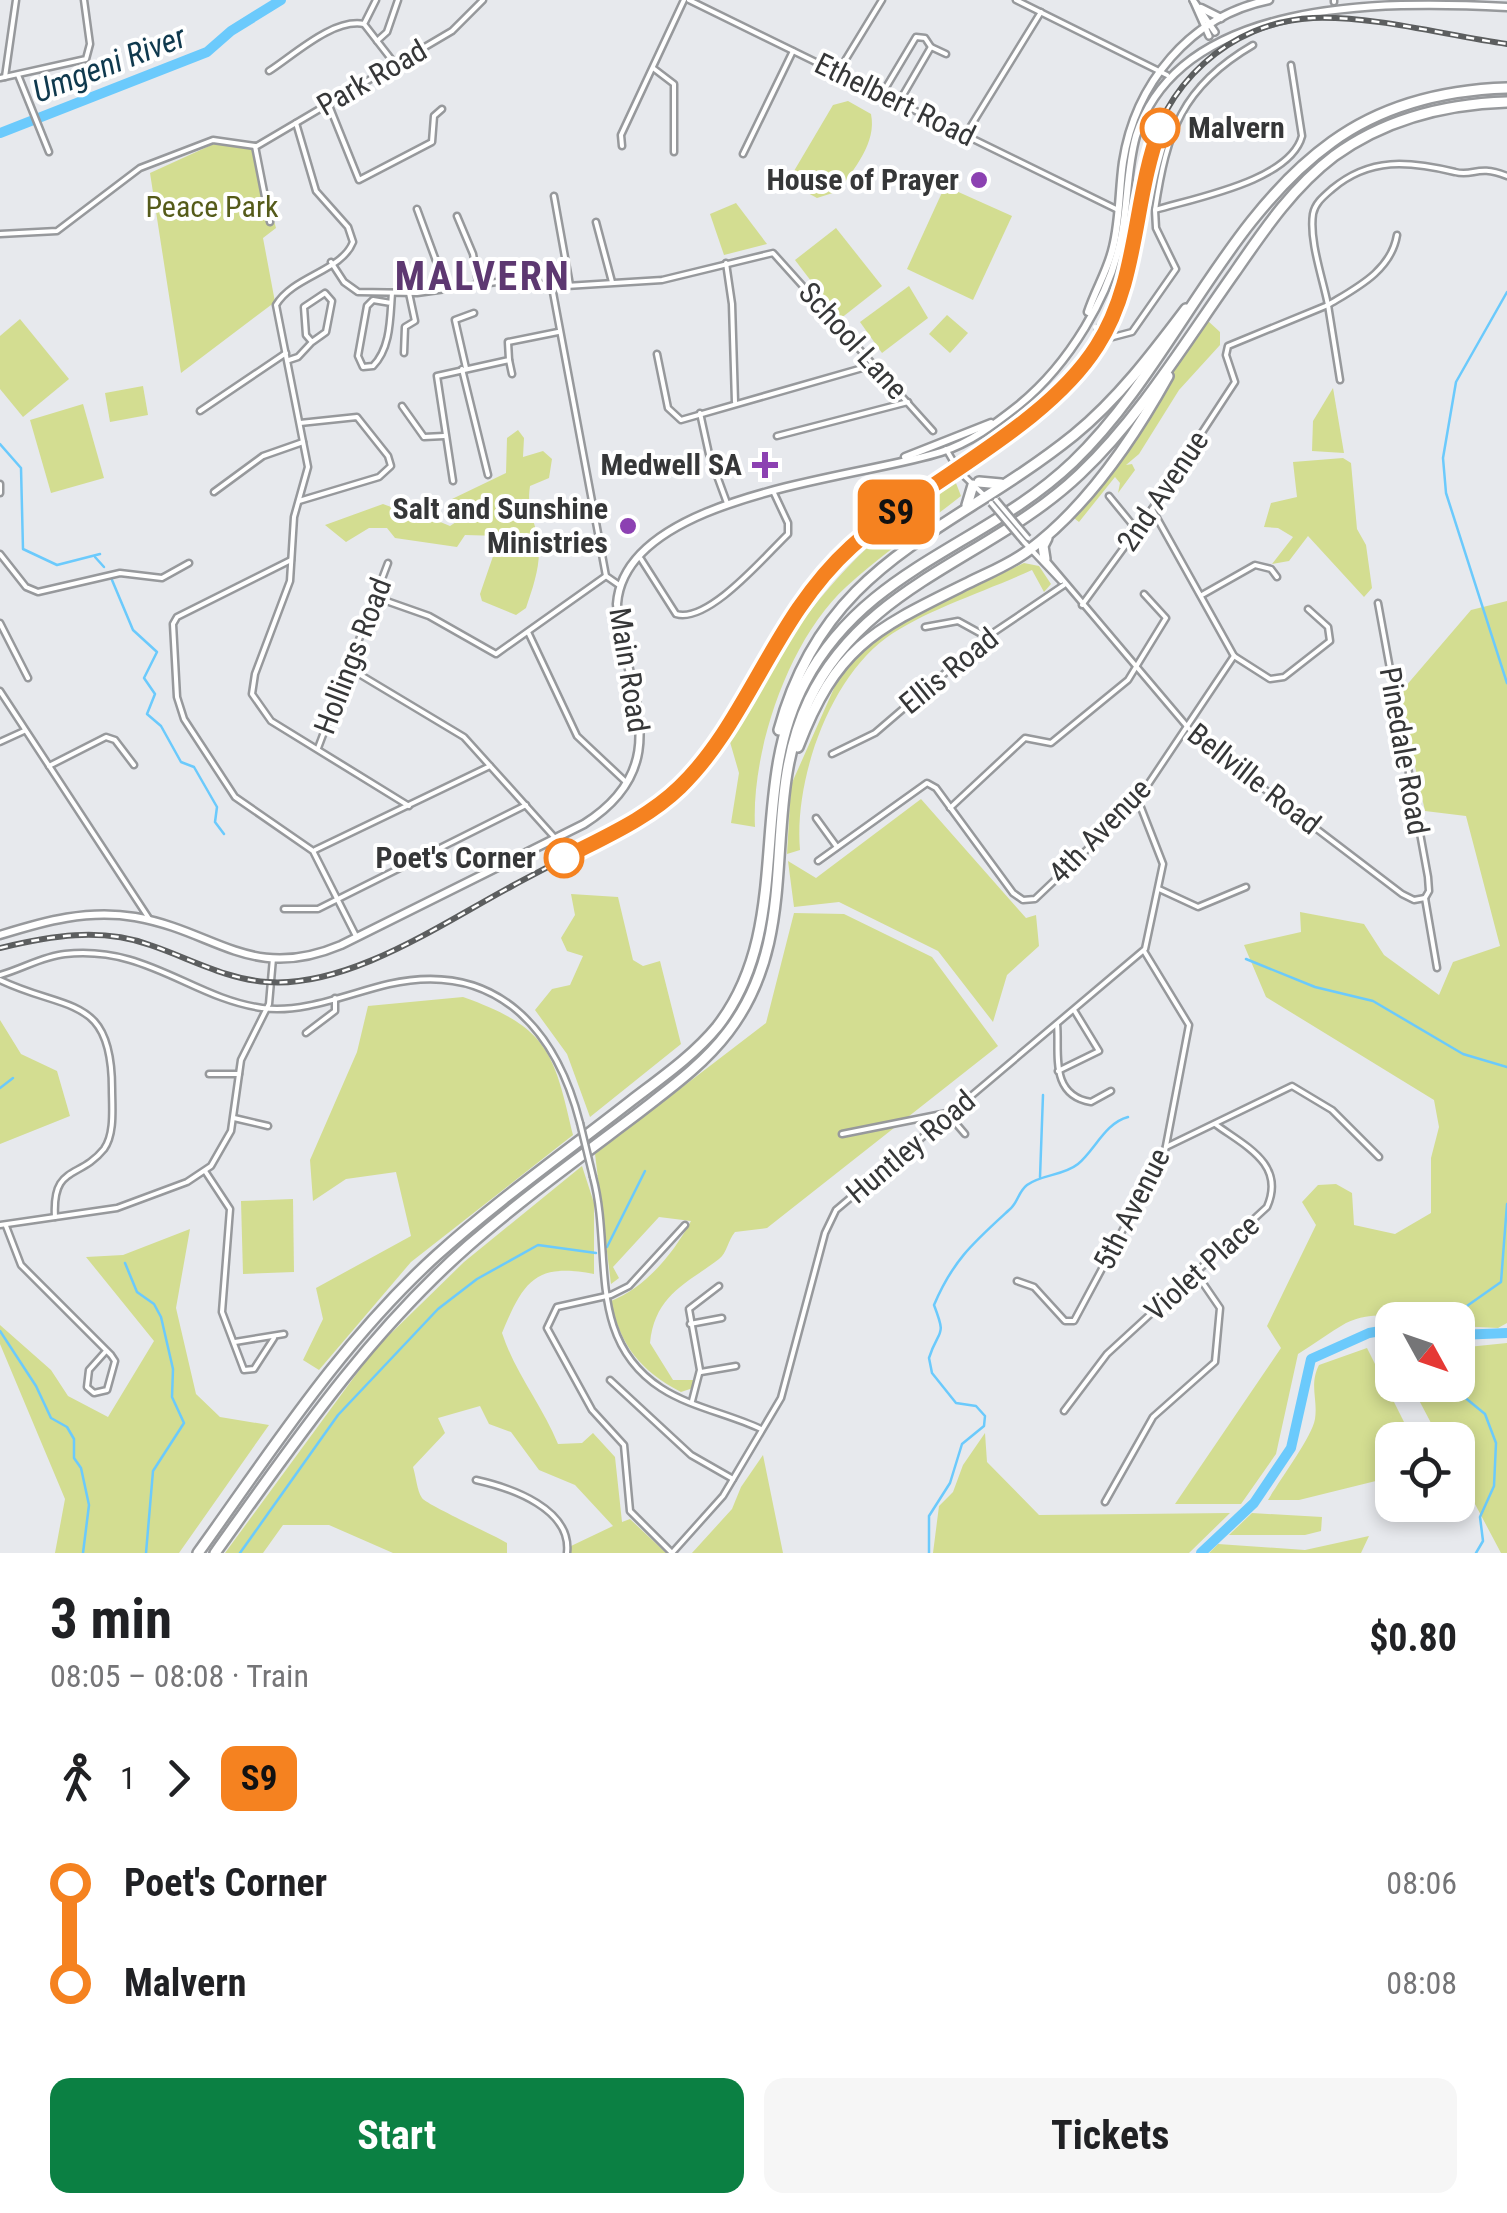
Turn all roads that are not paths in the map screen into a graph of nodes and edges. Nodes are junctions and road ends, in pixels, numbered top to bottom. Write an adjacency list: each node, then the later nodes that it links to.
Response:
1 (16, 0): 34 (street)
2 (84, 0): 32 (street)
3 (376, 0): 19 (street)
4 (398, 0): 21 (street)
5 (483, 0): 26 (street, Park Road)
6 (687, 0): 24 (street, Ethelbert Road); 28 (street)
7 (882, 0): 31 (street)
8 (1016, 0): 17 (street)
9 (1270, 0): 18 (main road, Main Road)
10 (1350, 0): 11 (main road); 13 (main road)
11 (1334, 1): 12 (main road)
12 (1318, 2)
13 (1497, 3): 15 (main road)
14 (1280, 5): 20 (main road, Main Road)
15 (1507, 7)
16 (1201, 8): 18 (main road); 20 (street); 20 (street)
17 (1040, 12): 29 (street); 42 (street)
18 (1221, 18): 20 (main road, Main Road)
19 (364, 24): 21 (street); 30 (street)
20 (1210, 30): 29 (main road, Main Road); 33 (main road, Main Road)
21 (378, 41): 26 (street)
22 (1253, 45): 54 (street)
23 (931, 47): 25 (street); 36 (street); 37 (street)
24 (793, 50): 31 (street, Ethelbert Road); 47 (street)
25 (946, 54)
26 (395, 64): 39 (street, Park Road)
27 (1291, 65): 54 (street)
28 (653, 68): 44 (street); 46 (street)
29 (1159, 70): 33 (street); 51 (main road, Main Road)
30 (268, 71)
31 (838, 72): 36 (street, Ethelbert Road)
32 (18, 75): 34 (street); 45 (street)
33 (1167, 75): 55 (main road, Main Road)
34 (2, 78)
35 (1507, 88): 48 (highway)
36 (882, 94): 37 (street, Ethelbert Road)
37 (899, 102): 42 (street, Ethelbert Road)
38 (1507, 102): 75 (highway)
39 (328, 103): 40 (street); 41 (street, Park Road)
40 (442, 109)
41 (296, 123): 43 (street, Park Road); 61 (street)
42 (966, 134): 52 (street, Ethelbert Road)
43 (255, 146): 57 (street); 59 (street)
44 (622, 146)
45 (49, 152)
46 (674, 152)
47 (743, 154)
48 (1304, 164): 99 (highway); 156 (highway)
49 (1507, 176): 71 (street)
50 (554, 196): 66 (street)
51 (1120, 197): 52 (street); 55 (main road, Main Road)
52 (1100, 200): 55 (street, Ethelbert Road)
53 (417, 209): 67 (street)
54 (1155, 210): 73 (street, bridge)
55 (1122, 213): 73 (main road, Main Road)
56 (457, 216): 63 (street)
57 (270, 222)
58 (596, 222): 64 (street)
59 (0, 234)
60 (1397, 235): 71 (street)
61 (331, 262): 68 (street); 77 (street)
62 (726, 262): 64 (street); 82 (street, School Lane); 86 (street)
63 (478, 282): 65 (street); 67 (street)
64 (612, 282): 66 (street)
65 (551, 286): 66 (street); 74 (street)
66 (570, 286)
67 (446, 288): 69 (street)
68 (392, 293): 69 (street); 70 (street)
69 (409, 293): 78 (street)
70 (391, 303): 70 (street)
71 (1328, 305): 85 (street); 110 (street, 2nd Avenue)
72 (474, 313): 83 (street)
73 (1085, 321): 96 (main road, Main Road)
74 (560, 331): 81 (street); 122 (street)
75 (1188, 339): 112 (highway); 149 (highway)
76 (312, 342): 76 (street); 80 (street)
77 (286, 353): 80 (street); 89 (street)
78 (404, 353)
79 (657, 354): 90 (street)
80 (287, 360): 91 (street)
81 (509, 360): 83 (street); 84 (street)
82 (874, 365): 86 (street); 87 (street, School Lane)
83 (464, 369): 93 (street); 98 (street)
84 (512, 374)
85 (1340, 380)
86 (735, 402): 90 (street)
87 (908, 402): 92 (street, School Lane); 94 (street)
88 (402, 406): 93 (street)
89 (200, 411)
90 (700, 412): 109 (street)
91 (300, 423): 95 (street); 108 (street)
92 (933, 430)
93 (444, 436): 100 (street)
94 (777, 436)
95 (303, 442): 104 (street); 108 (street)
96 (954, 443): 97 (main road, Main Road); 101 (street, Bellville Road, bridge)
97 (944, 447): 101 (street, Bellville Road, bridge); 103 (main road, Main Road)
98 (488, 475)
99 (1009, 481): 101 (highway); 107 (highway)
100 (453, 482)
101 (976, 483): 107 (street, Bellville Road); 111 (highway)
102 (0, 484): 105 (street)
103 (773, 490): 109 (main road, Main Road); 116 (street)
104 (214, 492)
105 (0, 493)
106 (1109, 496): 113 (street)
107 (991, 498): 111 (highway); 114 (street, Bellville Road, bridge)
108 (299, 501): 118 (street)
109 (726, 503): 116 (main road, Main Road)
110 (1152, 509): 113 (street, 2nd Avenue); 127 (street)
111 (958, 513): 156 (highway)
112 (1054, 527): 114 (highway); 117 (highway)
113 (1136, 529): 130 (street, 2nd Avenue)
114 (1030, 544): 117 (street, Bellville Road); 119 (highway)
115 (0, 554): 120 (street)
116 (639, 555): 125 (main road, Main Road)
117 (1043, 559): 119 (highway); 124 (street, Bellville Road)
118 (290, 560): 144 (street); 159 (street)
119 (1012, 561): 149 (highway)
120 (189, 563)
121 (388, 563): 128 (street, Hollings Road)
122 (606, 576): 125 (street); 134 (street)
123 (1278, 576): 127 (street)
124 (1064, 584): 130 (street, Bellville Road); 135 (street, Ellis Road)
125 (620, 585): 150 (main road, Main Road)
126 (1144, 594): 138 (street)
127 (1202, 594): 136 (street)
128 (375, 597): 134 (street); 137 (street, Hollings Road)
129 (1378, 604): 163 (street, Pinedale Road)
130 (1082, 606): 138 (street, Bellville Road)
131 (1308, 609): 136 (street)
132 (0, 623): 139 (street)
133 (925, 627): 135 (street)
134 (528, 632): 150 (street)
135 (987, 638): 145 (street, Ellis Road)
136 (1234, 656): 141 (street, 4th Avenue)
137 (348, 668): 144 (street, Hollings Road); 148 (street)
138 (1136, 670): 141 (street, Bellville Road); 154 (street)
139 (28, 678)
140 (0, 691): 142 (street)
141 (1186, 728): 151 (street, 4th Avenue); 163 (street, Bellville Road)
142 (24, 731): 143 (street); 147 (street)
143 (0, 742)
144 (318, 748): 153 (street)
145 (832, 754)
146 (134, 764): 147 (street)
147 (48, 766): 166 (street)
148 (490, 766): 152 (street); 153 (street)
149 (788, 767): 216 (highway)
150 (627, 783): 157 (main road, Main Road)
151 (1138, 800): 154 (street, 4th Avenue); 162 (street)
152 (526, 804): 157 (street); 164 (street)
153 (409, 806): 159 (street)
154 (950, 808): 158 (street)
155 (816, 818): 158 (street)
156 (768, 837): 215 (highway)
157 (555, 838): 168 (main road, Main Road)
158 (837, 847): 160 (street)
159 (313, 851): 164 (street)
160 (818, 861)
161 (1246, 887): 162 (street)
162 (1159, 888): 169 (street)
163 (1424, 898): 171 (street, Pinedale Road)
164 (338, 900): 165 (street); 168 (street)
165 (284, 909)
166 (150, 920): 167 (main road, Main Road); 170 (main road, Main Road)
167 (0, 935)
168 (356, 937): 170 (main road, Main Road)
169 (1144, 951): 175 (street, Huntley Road); 188 (street, 5th Avenue)
170 (273, 958): 174 (street)
171 (1438, 968)
172 (0, 977): 174 (street); 191 (street)
173 (335, 998): 174 (street); 177 (street); 197 (street, bridge)
174 (268, 1009): 180 (street)
175 (1074, 1010): 176 (street, Huntley Road); 178 (street)
176 (1057, 1024): 178 (street); 182 (street, Huntley Road)
177 (306, 1033)
178 (1058, 1071): 181 (street)
179 (209, 1074): 180 (street)
180 (239, 1074): 183 (street)
181 (1112, 1091)
182 (950, 1114): 186 (street); 187 (street); 211 (street, Huntley Road)
183 (234, 1118): 185 (street); 190 (street)
184 (1216, 1124): 188 (street); 189 (street); 194 (street, Violet Place)
185 (268, 1126)
186 (842, 1134)
187 (965, 1134)
188 (1166, 1147): 195 (street, 5th Avenue)
189 (1379, 1157)
190 (206, 1170): 191 (street); 203 (street)
191 (55, 1217): 192 (street)
192 (3, 1224): 205 (street)
193 (685, 1226): 197 (street)
194 (1196, 1273): 210 (street, Violet Place); 214 (street)
195 (1016, 1281)
196 (719, 1286): 199 (street)
197 (605, 1297): 209 (street); 218 (street)
198 (722, 1318): 199 (street)
199 (690, 1324): 207 (street)
200 (284, 1334): 201 (street)
201 (274, 1338): 202 (street); 204 (street)
202 (261, 1340): 203 (street); 204 (street)
203 (232, 1342): 204 (street)
204 (268, 1348)
205 (106, 1351): 205 (street)
206 (736, 1366): 207 (street)
207 (700, 1372): 209 (street)
208 (610, 1380): 212 (street)
209 (692, 1402): 211 (street)
210 (1064, 1411)
211 (761, 1429): 212 (street, Huntley Road)
212 (734, 1479): 218 (street, Huntley Road)
213 (476, 1480): 217 (street)
214 (1104, 1502)
215 (198, 1553)
216 (215, 1553)
217 (567, 1553)
218 (672, 1553)

